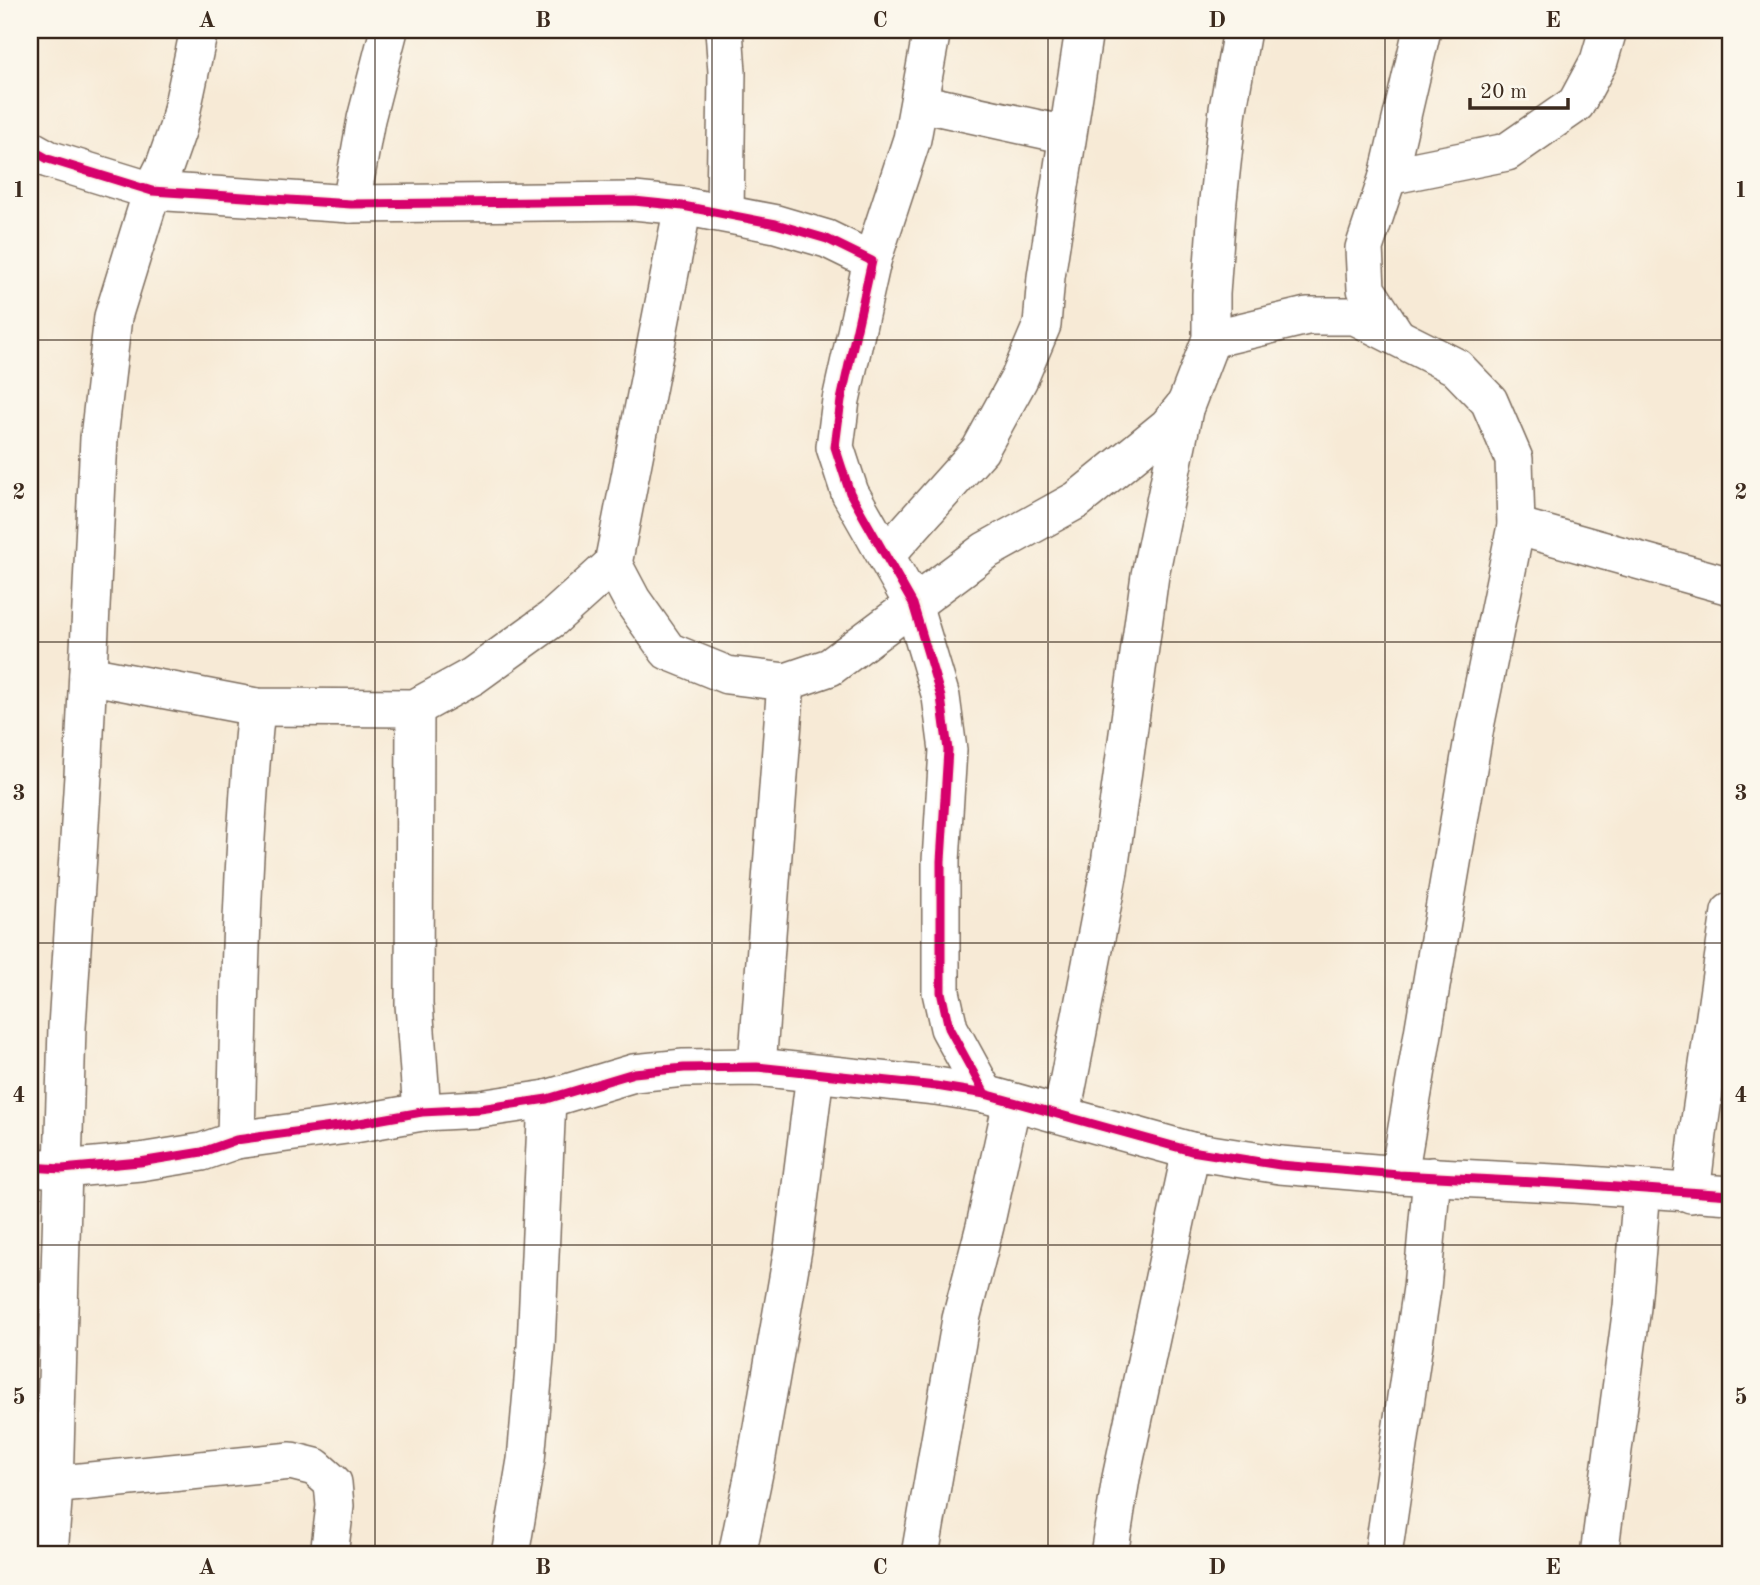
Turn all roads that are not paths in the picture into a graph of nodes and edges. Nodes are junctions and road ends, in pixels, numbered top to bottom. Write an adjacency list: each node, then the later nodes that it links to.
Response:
1 (199, 30): 13 (street)
2 (389, 30): 14 (street)
3 (724, 30): 16 (street)
4 (932, 30): 9 (street)
5 (1084, 30): 10 (street)
6 (1242, 30): 19 (street)
7 (1422, 30): 12 (street)
8 (1608, 30): 12 (street)
9 (920, 103): 10 (street); 17 (street)
10 (1067, 135): 22 (street)
11 (30, 149): 13 (street)
12 (1388, 176): 18 (street)
13 (152, 191): 14 (street); 26 (street)
14 (351, 204): 15 (street)
15 (683, 206): 16 (street); 23 (street)
16 (725, 213): 17 (street)
17 (872, 261): 22 (street)
18 (1395, 334): 19 (street); 21 (street)
19 (1212, 339): 20 (street)
20 (1186, 404): 25 (street); 36 (street)
21 (1516, 526): 24 (street); 40 (street)
22 (886, 555): 25 (street)
23 (612, 564): 27 (street); 29 (street)
24 (1730, 586)
25 (913, 604): 27 (street); 33 (street)
26 (88, 675): 28 (street); 39 (street)
27 (786, 682): 31 (street)
28 (256, 707): 29 (street); 37 (street)
29 (415, 708): 35 (street)
30 (1730, 912): 42 (street)
31 (757, 1067): 32 (street); 34 (street)
32 (815, 1073): 33 (street); 48 (street)
33 (998, 1098): 36 (street); 49 (street)
34 (547, 1099): 35 (street); 47 (street)
35 (422, 1112): 37 (street)
36 (1062, 1114): 38 (street)
37 (236, 1140): 39 (street)
38 (1191, 1151): 40 (street); 50 (street)
39 (46, 1168): 44 (street)
40 (1415, 1176): 41 (street); 51 (street)
41 (1642, 1189): 42 (street); 52 (street)
42 (1691, 1194): 43 (street)
43 (1730, 1195)
44 (42, 1487): 45 (street); 46 (street)
45 (49, 1555)
46 (329, 1555)
47 (510, 1555)
48 (737, 1555)
49 (920, 1555)
50 (1110, 1555)
51 (1383, 1555)
52 (1599, 1555)

